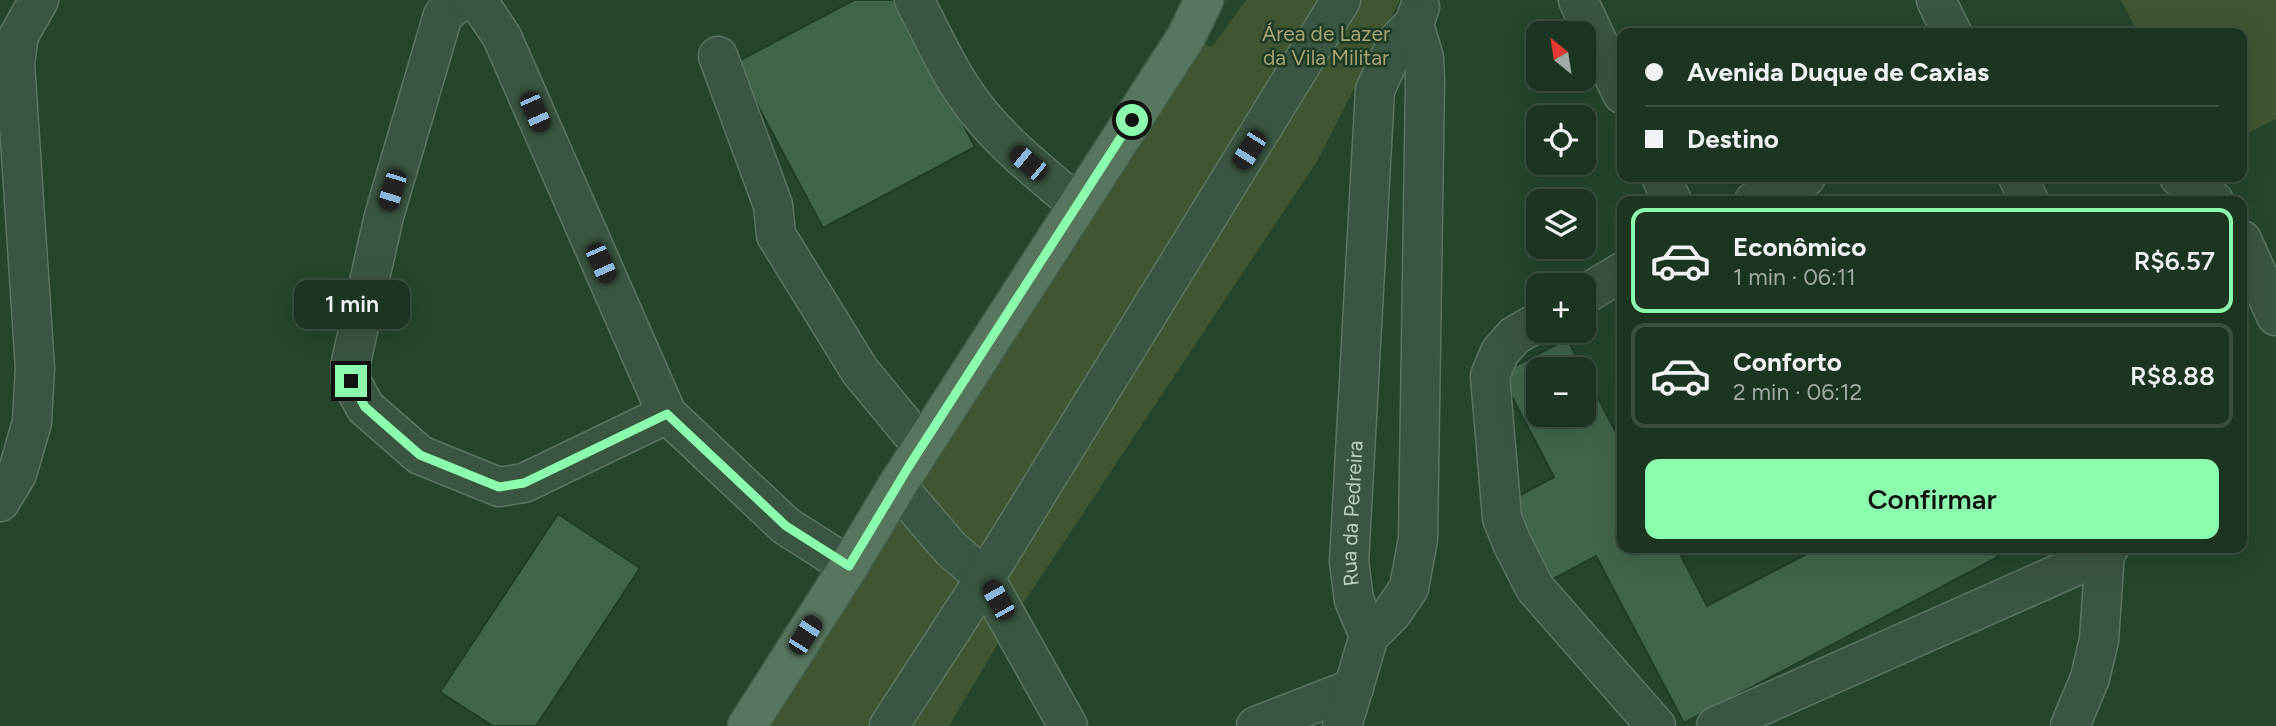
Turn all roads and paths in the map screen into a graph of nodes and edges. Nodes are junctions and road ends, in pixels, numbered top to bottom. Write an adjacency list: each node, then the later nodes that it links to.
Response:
1 (39, 0): 12 (lane)
2 (463, 0): 26 (lane)
3 (471, 0): 26 (lane)
4 (914, 0): 20 (lane)
5 (1204, 0): 13 (main road)
6 (1224, 0): 13 (main road)
7 (1341, 0): 33 (lane)
8 (1578, 0): 15 (lane)
9 (1936, 0): 11 (lane)
10 (1418, 12): 34 (lane, Rua da Pedreira); 34 (lane, Rua da Pedreira)
11 (1950, 28)
12 (9, 30): 29 (lane)
13 (1186, 37): 20 (main road)
14 (718, 56): 27 (lane)
15 (1617, 83)
16 (1795, 182): 18 (lane)
17 (2186, 182): 19 (lane)
18 (1765, 196)
19 (2207, 196)
20 (1077, 204): 27 (main road)
21 (2247, 251): 24 (lane)
22 (1617, 275): 23 (lane)
23 (1596, 288)
24 (2276, 316)
25 (1526, 329): 41 (lane)
26 (667, 414): 32 (lane)
27 (922, 446): 28 (main road)
28 (897, 486): 32 (main road); 33 (lane)
29 (0, 502)
30 (2100, 553): 42 (lane)
31 (2107, 553): 43 (lane)
32 (849, 566): 36 (main road)
33 (985, 578): 37 (lane); 38 (lane)
34 (1369, 636): 35 (lane)
35 (1354, 688): 39 (lane); 40 (lane)
36 (747, 726)
37 (889, 726)
38 (1068, 726)
39 (1256, 726)
40 (1342, 726)
41 (1656, 726)
42 (1716, 726)
43 (2070, 726)

